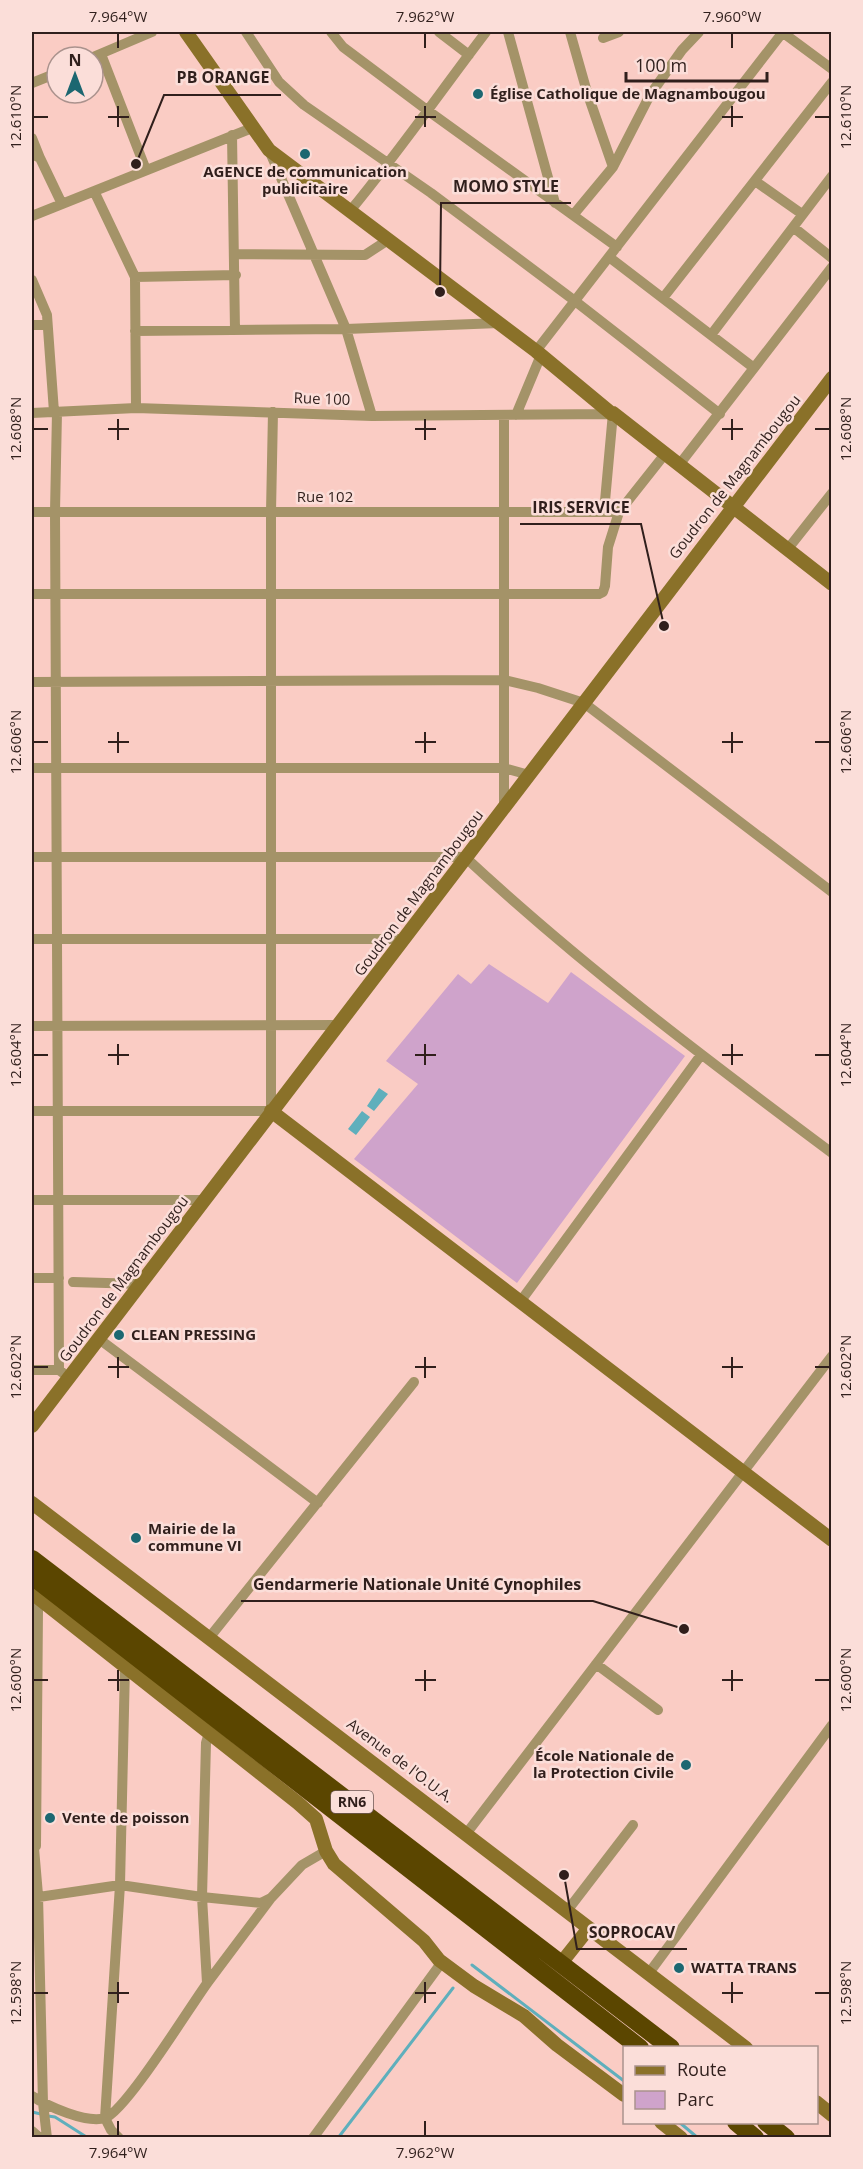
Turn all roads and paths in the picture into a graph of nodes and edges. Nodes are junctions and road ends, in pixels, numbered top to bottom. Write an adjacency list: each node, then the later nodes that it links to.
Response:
1 (152, 32): 13 (street)
2 (186, 32): 19 (street)
3 (246, 32): 24 (street)
4 (331, 32): 18 (street)
5 (439, 32): 14 (street)
6 (486, 32): 14 (street)
7 (508, 32): 30 (street)
8 (570, 32): 25 (street)
9 (619, 32): 12 (street)
10 (699, 32): 25 (street)
11 (783, 32): 15 (street); 38 (street)
12 (603, 38)
13 (105, 53)
14 (469, 55): 18 (street)
15 (831, 69)
16 (105, 75): 26 (street)
17 (831, 82): 28 (street)
18 (427, 110): 24 (street); 30 (street)
19 (252, 128): 20 (street); 22 (street)
20 (232, 135): 26 (street); 39 (street)
21 (32, 138): 23 (street)
22 (269, 150): 32 (street); 40 (street)
23 (36, 156): 31 (street)
24 (388, 165): 32 (street); 48 (street)
25 (612, 167): 33 (street)
26 (146, 170): 29 (street)
27 (831, 176): 34 (street)
28 (755, 181): 34 (street); 47 (street)
29 (94, 191): 31 (street); 45 (street)
30 (555, 203): 33 (street)
31 (62, 204): 35 (street)
32 (350, 211): 37 (street)
33 (573, 214): 38 (street)
34 (802, 214): 36 (street)
35 (32, 216)
36 (793, 227): 42 (street); 55 (street)
37 (388, 240): 40 (street); 49 (street)
38 (617, 247): 41 (street)
39 (235, 254): 40 (street); 44 (street)
40 (313, 255): 52 (street)
41 (609, 257): 47 (street); 48 (street)
42 (831, 258)
43 (831, 267): 57 (street)
44 (236, 275): 45 (street); 53 (street)
45 (135, 277): 54 (street)
46 (32, 280): 51 (street)
47 (663, 298): 55 (street)
48 (575, 301): 56 (street); 64 (street)
49 (499, 323): 52 (street); 56 (street)
50 (32, 325): 51 (street)
51 (47, 325): 60 (street)
52 (346, 329): 53 (street); 67 (street)
53 (235, 330): 54 (street)
54 (135, 331): 59 (street)
55 (711, 335): 57 (street)
56 (539, 353): 63 (street); 66 (street)
57 (754, 368): 64 (street)
58 (831, 378): 71 (street, Goudron de Magnambougou)
59 (136, 408): 60 (street, Rue 100); 61 (street, Rue 100)
60 (55, 412): 62 (street, Rue 100); 73 (street)
61 (273, 412): 67 (street, Rue 100); 74 (street)
62 (32, 413)
63 (613, 413): 66 (street, Rue 100); 68 (street); 76 (street)
64 (720, 414): 69 (street)
65 (504, 415): 66 (street, Rue 100); 67 (street, Rue 100); 75 (street)
66 (516, 415)
67 (372, 416)
68 (666, 454): 69 (street); 77 (street)
69 (679, 465): 71 (street)
70 (831, 493): 78 (street)
71 (733, 508): 78 (street); 88 (street, Goudron de Magnambougou)
72 (32, 512): 73 (street, Rue 102)
73 (55, 512): 74 (street, Rue 102); 81 (street)
74 (271, 512): 75 (street, Rue 102); 82 (street)
75 (502, 512): 76 (street, Rue 102); 83 (street)
76 (604, 512): 77 (street, Rue 102)
77 (619, 512): 83 (street)
78 (787, 549): 79 (street)
79 (829, 577)
80 (32, 594): 81 (street)
81 (56, 594): 82 (street); 87 (street)
82 (271, 594): 83 (street); 85 (street)
83 (503, 594): 84 (street)
84 (504, 680): 85 (street); 88 (street); 92 (street)
85 (271, 681): 87 (street); 91 (street)
86 (32, 682): 87 (street)
87 (56, 682): 90 (street)
88 (584, 703): 93 (street, Goudron de Magnambougou); 99 (street)
89 (32, 768): 90 (street)
90 (56, 768): 91 (street); 96 (street)
91 (271, 768): 92 (street); 97 (street)
92 (504, 768): 93 (street); 94 (street)
93 (529, 775): 94 (street, Goudron de Magnambougou)
94 (504, 806): 98 (street, Goudron de Magnambougou)
95 (32, 856): 96 (street)
96 (57, 857): 97 (street); 100 (street)
97 (271, 857): 98 (street); 101 (street)
98 (465, 857): 103 (street, Goudron de Magnambougou); 108 (street)
99 (831, 892)
100 (57, 938): 101 (street); 102 (street); 106 (street)
101 (271, 938): 103 (street); 107 (street)
102 (32, 939)
103 (405, 939): 104 (street, Goudron de Magnambougou)
104 (339, 1025): 107 (street); 111 (street, Goudron de Magnambougou)
105 (32, 1026): 106 (street)
106 (58, 1026): 107 (street); 110 (street)
107 (271, 1026): 111 (street)
108 (701, 1055): 112 (street); 120 (street)
109 (32, 1111): 110 (street)
110 (58, 1111): 111 (street); 114 (street)
111 (271, 1111): 115 (street, Goudron de Magnambougou); 120 (street)
112 (831, 1153)
113 (32, 1200): 114 (street)
114 (58, 1200): 115 (street); 117 (street)
115 (203, 1200): 119 (street, Goudron de Magnambougou)
116 (32, 1278): 117 (street)
117 (59, 1278): 124 (street)
118 (73, 1282): 119 (street)
119 (140, 1284): 121 (street, Goudron de Magnambougou)
120 (520, 1302): 127 (street)
121 (99, 1339): 124 (street, Goudron de Magnambougou); 129 (street)
122 (831, 1356): 127 (street)
123 (32, 1370): 124 (street)
124 (64, 1374): 126 (street, Goudron de Magnambougou)
125 (414, 1382): 129 (street)
126 (32, 1426)
127 (743, 1472): 130 (street); 135 (street)
128 (32, 1503): 134 (street, Avenue de l'O.U.A.)
129 (318, 1503): 134 (street)
130 (831, 1540)
131 (32, 1558): 151 (highway, RN6)
132 (32, 1576): 154 (highway, RN6)
133 (36, 1597): 136 (street); 142 (street)
134 (209, 1638): 141 (street, Avenue de l'O.U.A.)
135 (596, 1664): 137 (street); 141 (street)
136 (124, 1667): 139 (street); 144 (street)
137 (658, 1710)
138 (831, 1725): 152 (street)
139 (209, 1733): 143 (street); 146 (street)
140 (633, 1825): 148 (street)
141 (466, 1834): 148 (street, Avenue de l'O.U.A.)
142 (33, 1847): 145 (street)
143 (326, 1851): 147 (street); 150 (street)
144 (120, 1885): 145 (street); 146 (street); 162 (street)
145 (35, 1896): 159 (street)
146 (202, 1898): 147 (street); 153 (street)
147 (272, 1898): 153 (street)
148 (567, 1911): 149 (street, Avenue de l'O.U.A.)
149 (589, 1928): 151 (street); 152 (street, Avenue de l'O.U.A.)
150 (442, 1962): 157 (street); 168 (street)
151 (562, 1962): 155 (highway, RN6)
152 (649, 1974): 156 (street, Avenue de l'O.U.A.)
153 (207, 1983): 162 (street)
154 (637, 2046)
155 (668, 2046)
156 (743, 2046)
157 (623, 2094)
158 (32, 2096): 159 (street)
159 (43, 2103): 162 (street); 166 (street)
160 (818, 2104): 161 (street)
161 (831, 2115)
162 (105, 2118): 167 (street)
163 (664, 2124): 169 (street)
164 (768, 2124): 170 (highway)
165 (32, 2131): 166 (street)
166 (44, 2137)
167 (119, 2138)
168 (313, 2138)
169 (681, 2138)
170 (786, 2138)

